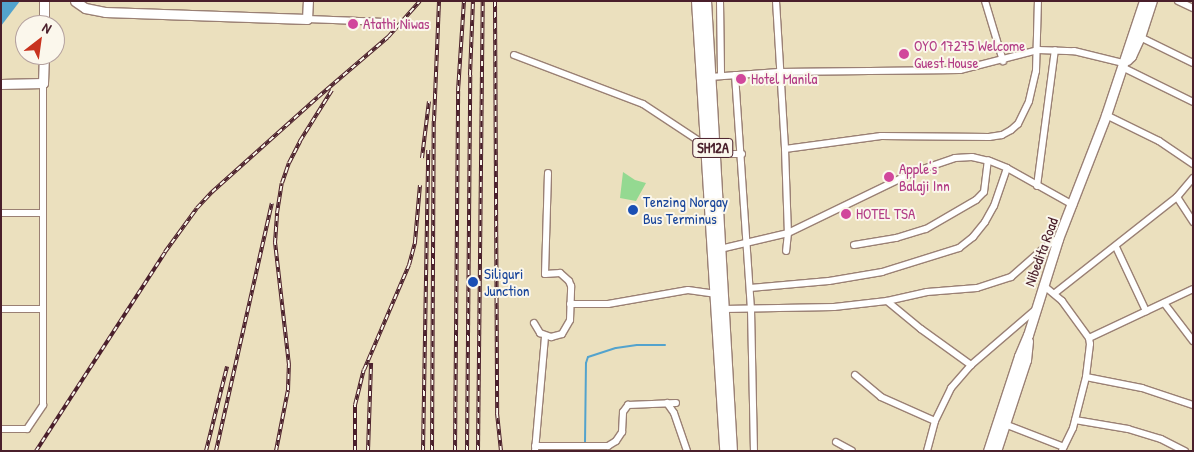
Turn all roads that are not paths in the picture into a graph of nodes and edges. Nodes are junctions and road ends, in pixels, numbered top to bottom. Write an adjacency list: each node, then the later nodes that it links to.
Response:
1 (44, 1): 14 (street)
2 (75, 1): 17 (street)
3 (308, 1): 17 (street)
4 (697, 1): 30 (main road, SH12A)
5 (706, 1): 16 (main road, SH12A)
6 (720, 1): 15 (street)
7 (776, 1): 27 (street)
8 (985, 1): 23 (street)
9 (1038, 1): 20 (street)
10 (1144, 1): 26 (street, Nibedita Road)
11 (1152, 1): 19 (street, Nibedita Road)
12 (1178, 1): 13 (street)
13 (1193, 8)
14 (44, 15)
15 (720, 15): 16 (street); 29 (street)
16 (707, 16): 30 (main road, SH12A)
17 (307, 19): 18 (street)
18 (385, 22)
19 (1140, 37): 24 (street); 26 (street, Nibedita Road)
20 (1038, 50): 21 (street); 23 (street); 36 (street)
21 (1054, 50): 26 (street); 44 (street)
22 (514, 55): 35 (street)
23 (1003, 60): 27 (street)
24 (1193, 63)
25 (44, 65): 31 (street)
26 (1123, 65): 33 (street); 34 (street, Nibedita Road)
27 (779, 72): 28 (street); 36 (street)
28 (736, 75): 29 (street); 38 (street)
29 (721, 76): 30 (street)
30 (707, 79): 35 (main road, SH12A); 37 (main road, SH12A)
31 (43, 83): 32 (street); 48 (street)
32 (1, 84)
33 (1193, 102)
34 (1106, 115): 40 (street); 46 (street, Nibedita Road)
35 (705, 145): 61 (main road, SH12A)
36 (785, 149): 50 (street)
37 (714, 154): 38 (street); 55 (main road, SH12A)
38 (742, 154): 52 (street)
39 (988, 160): 41 (street); 50 (street); 53 (street)
40 (1193, 164)
41 (1007, 168): 44 (street); 58 (street)
42 (548, 173): 64 (street)
43 (1193, 178): 45 (street)
44 (1037, 186): 46 (street)
45 (1177, 197): 49 (street); 54 (street)
46 (1073, 205): 51 (street, Nibedita Road)
47 (1, 213): 48 (street)
48 (43, 213): 66 (street)
49 (1193, 222)
50 (788, 233): 52 (street); 56 (street)
51 (1058, 239): 57 (street, Nibedita Road); 62 (street)
52 (747, 243): 55 (street); 58 (street)
53 (854, 245)
54 (1116, 247): 60 (street); 70 (street)
55 (720, 249): 61 (main road, SH12A)
56 (786, 251)
57 (1043, 285): 60 (street); 69 (street, Nibedita Road)
58 (750, 288): 68 (street)
59 (1193, 289): 63 (street)
60 (1055, 293): 73 (street)
61 (719, 294): 64 (street); 67 (main road, SH12A); 89 (main road, SH12A)
62 (887, 301): 68 (street); 75 (street)
63 (1164, 303): 70 (street); 74 (street)
64 (570, 304): 72 (street)
65 (1, 309): 66 (street)
66 (43, 309): 84 (street)
67 (724, 309): 68 (street); 90 (main road, SH12A)
68 (751, 309): 91 (street)
69 (1036, 309): 75 (street); 83 (street, Nibedita Road)
70 (1146, 311): 73 (street)
71 (534, 323): 72 (street)
72 (545, 336): 86 (street)
73 (1089, 338): 77 (street)
74 (1193, 341)
75 (971, 365): 82 (street)
76 (855, 375): 82 (street)
77 (1086, 377): 80 (street); 81 (street)
78 (667, 403): 79 (street); 86 (street); 88 (street)
79 (676, 403)
80 (1193, 405)
81 (1075, 420): 87 (street); 96 (street)
82 (935, 421): 93 (street)
83 (1001, 422): 87 (street); 94 (street, Nibedita Road); 95 (street)
84 (1, 430)
85 (836, 442): 92 (street)
86 (535, 448)
87 (1063, 449)
88 (687, 451)
89 (724, 451)
90 (732, 451)
91 (754, 451)
92 (852, 451)
93 (927, 451)
94 (988, 451)
95 (996, 451)
96 (1185, 451)

